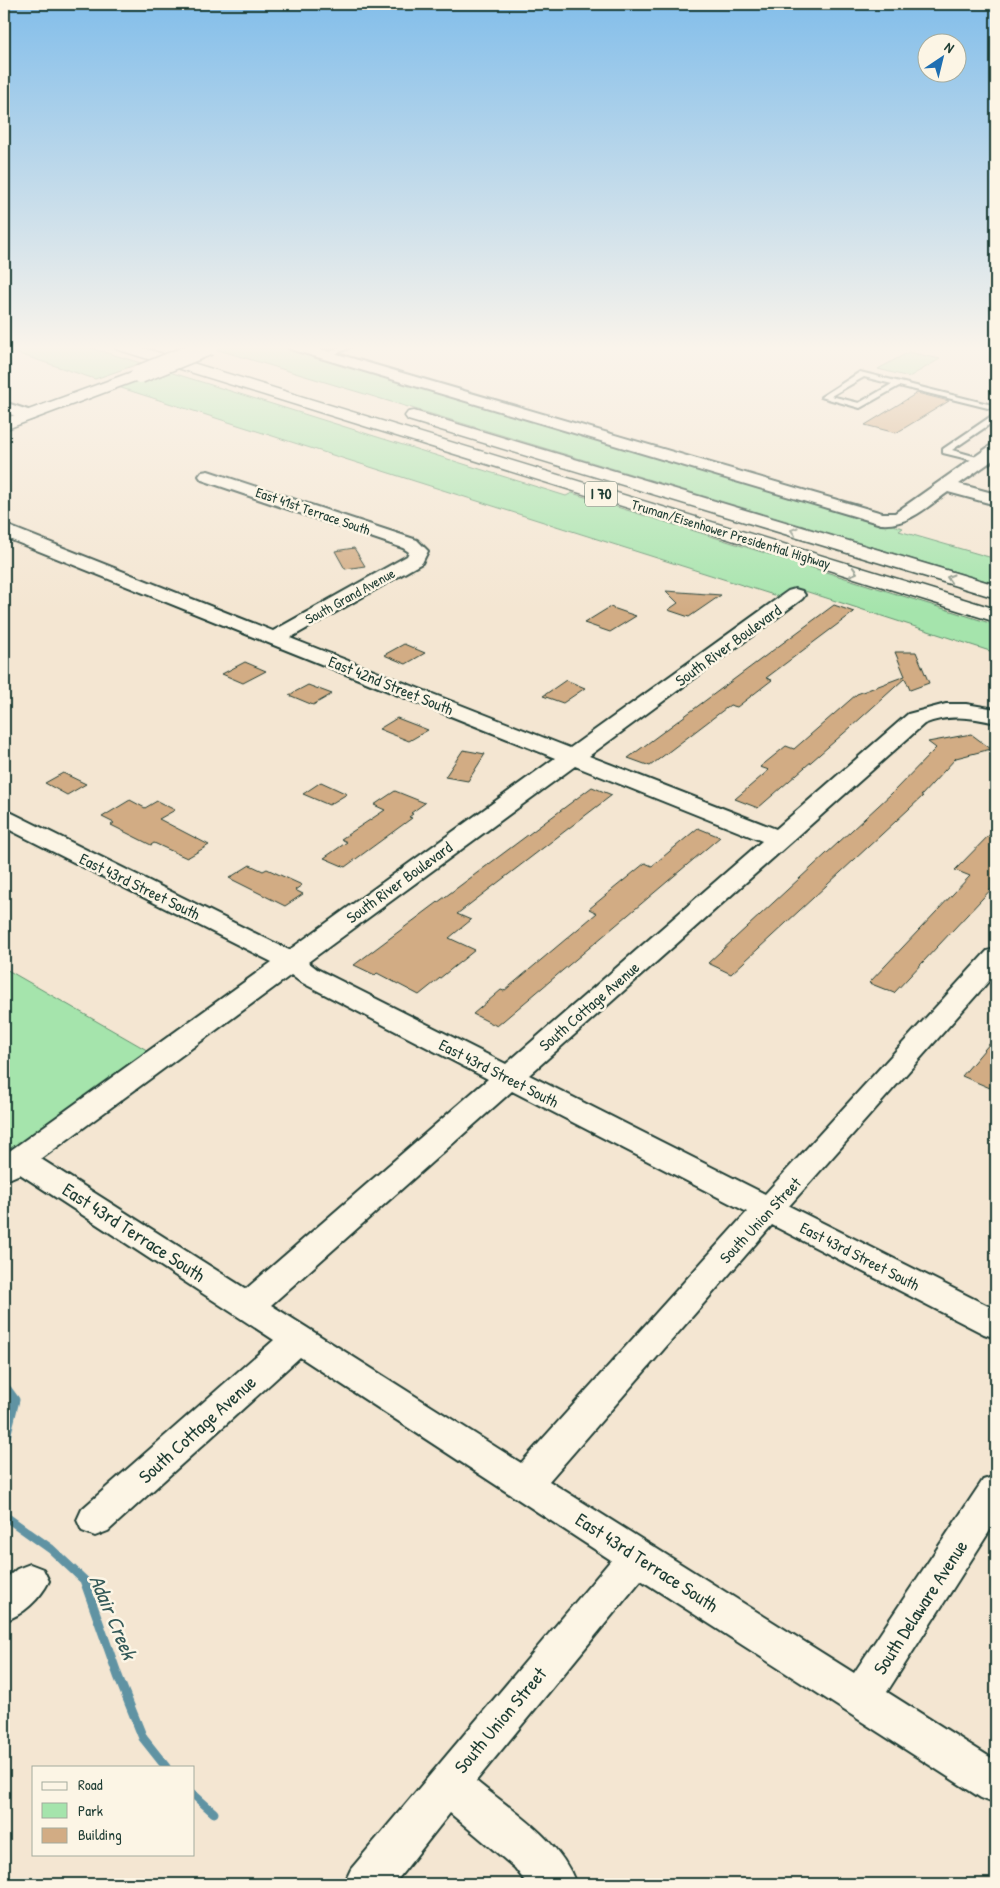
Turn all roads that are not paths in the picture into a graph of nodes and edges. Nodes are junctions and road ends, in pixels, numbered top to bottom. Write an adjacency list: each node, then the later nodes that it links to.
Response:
1 (409, 434): 14 (main road, Truman/Eisenhower Presidential Highway / I 70, one-way to 14)
2 (477, 434): 12 (main road, Truman/Eisenhower Presidential Highway / I 70, one-way to 2)
3 (595, 434): 8 (street)
4 (971, 434): 6 (lane)
5 (996, 450): 6 (street)
6 (981, 461): 8 (street)
7 (208, 476): 11 (street, East 41st Terrace South)
8 (946, 486): 9 (street)
9 (996, 500)
10 (4, 531): 15 (street, East 42nd Street South)
11 (416, 549): 15 (street, South Grand Avenue)
12 (996, 592)
13 (795, 595): 17 (street, South River Boulevard)
14 (996, 616)
15 (273, 639): 17 (street, East 42nd Street South)
16 (996, 716): 19 (street, South Cottage Avenue)
17 (574, 757): 19 (street, East 42nd Street South); 21 (street, South River Boulevard)
18 (4, 818): 21 (street, East 43rd Street South)
19 (779, 840): 22 (street, South Cottage Avenue)
20 (996, 957): 24 (street, South Union Street)
21 (290, 961): 22 (street, East 43rd Street South); 23 (street, South River Boulevard)
22 (508, 1077): 24 (street, East 43rd Street South); 25 (street, South Cottage Avenue)
23 (11, 1164): 25 (street, East 43rd Terrace South)
24 (768, 1209): 26 (street, East 43rd Street South); 28 (street, South Union Street)
25 (248, 1306): 27 (street, East 43rd Terrace South)
26 (996, 1325)
27 (298, 1339): 28 (street, East 43rd Terrace South); 30 (street, South Cottage Avenue)
28 (525, 1484): 31 (street, East 43rd Terrace South)
29 (996, 1491): 32 (street, South Delaware Avenue)
30 (95, 1520)
31 (637, 1556): 32 (street, East 43rd Terrace South); 33 (street, South Union Street)
32 (861, 1697): 34 (street, East 43rd Terrace South)
33 (447, 1784): 35 (street, South Union Street); 36 (street)
34 (996, 1784)
35 (366, 1884)
36 (554, 1884)

